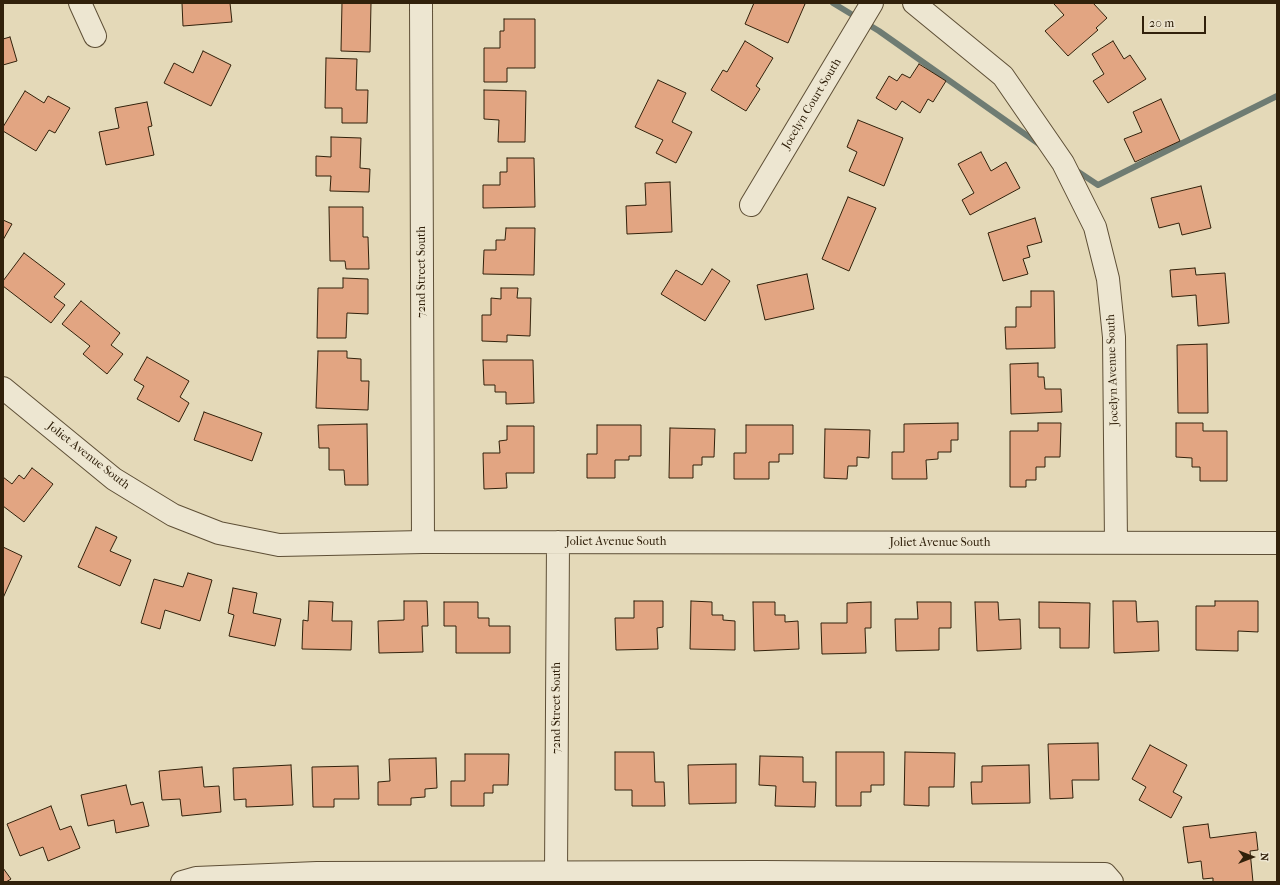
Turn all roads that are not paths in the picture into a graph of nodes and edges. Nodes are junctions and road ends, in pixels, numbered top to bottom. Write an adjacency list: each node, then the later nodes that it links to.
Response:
1 (80, 3): 5 (street)
2 (421, 3): 8 (street, 72nd Street South)
3 (872, 3): 6 (street, Jocelyn Court South)
4 (914, 3): 10 (street, Jocelyn Avenue South)
5 (94, 36)
6 (751, 205)
7 (3, 388): 8 (street, Joliet Avenue South)
8 (423, 542): 9 (street, Joliet Avenue South)
9 (558, 542): 10 (street, Joliet Avenue South); 12 (street, 72nd Street South)
10 (1116, 543): 11 (street, Joliet Avenue South)
11 (1277, 543)
12 (556, 873): 13 (street); 14 (street)
13 (1109, 878)
14 (182, 882)

